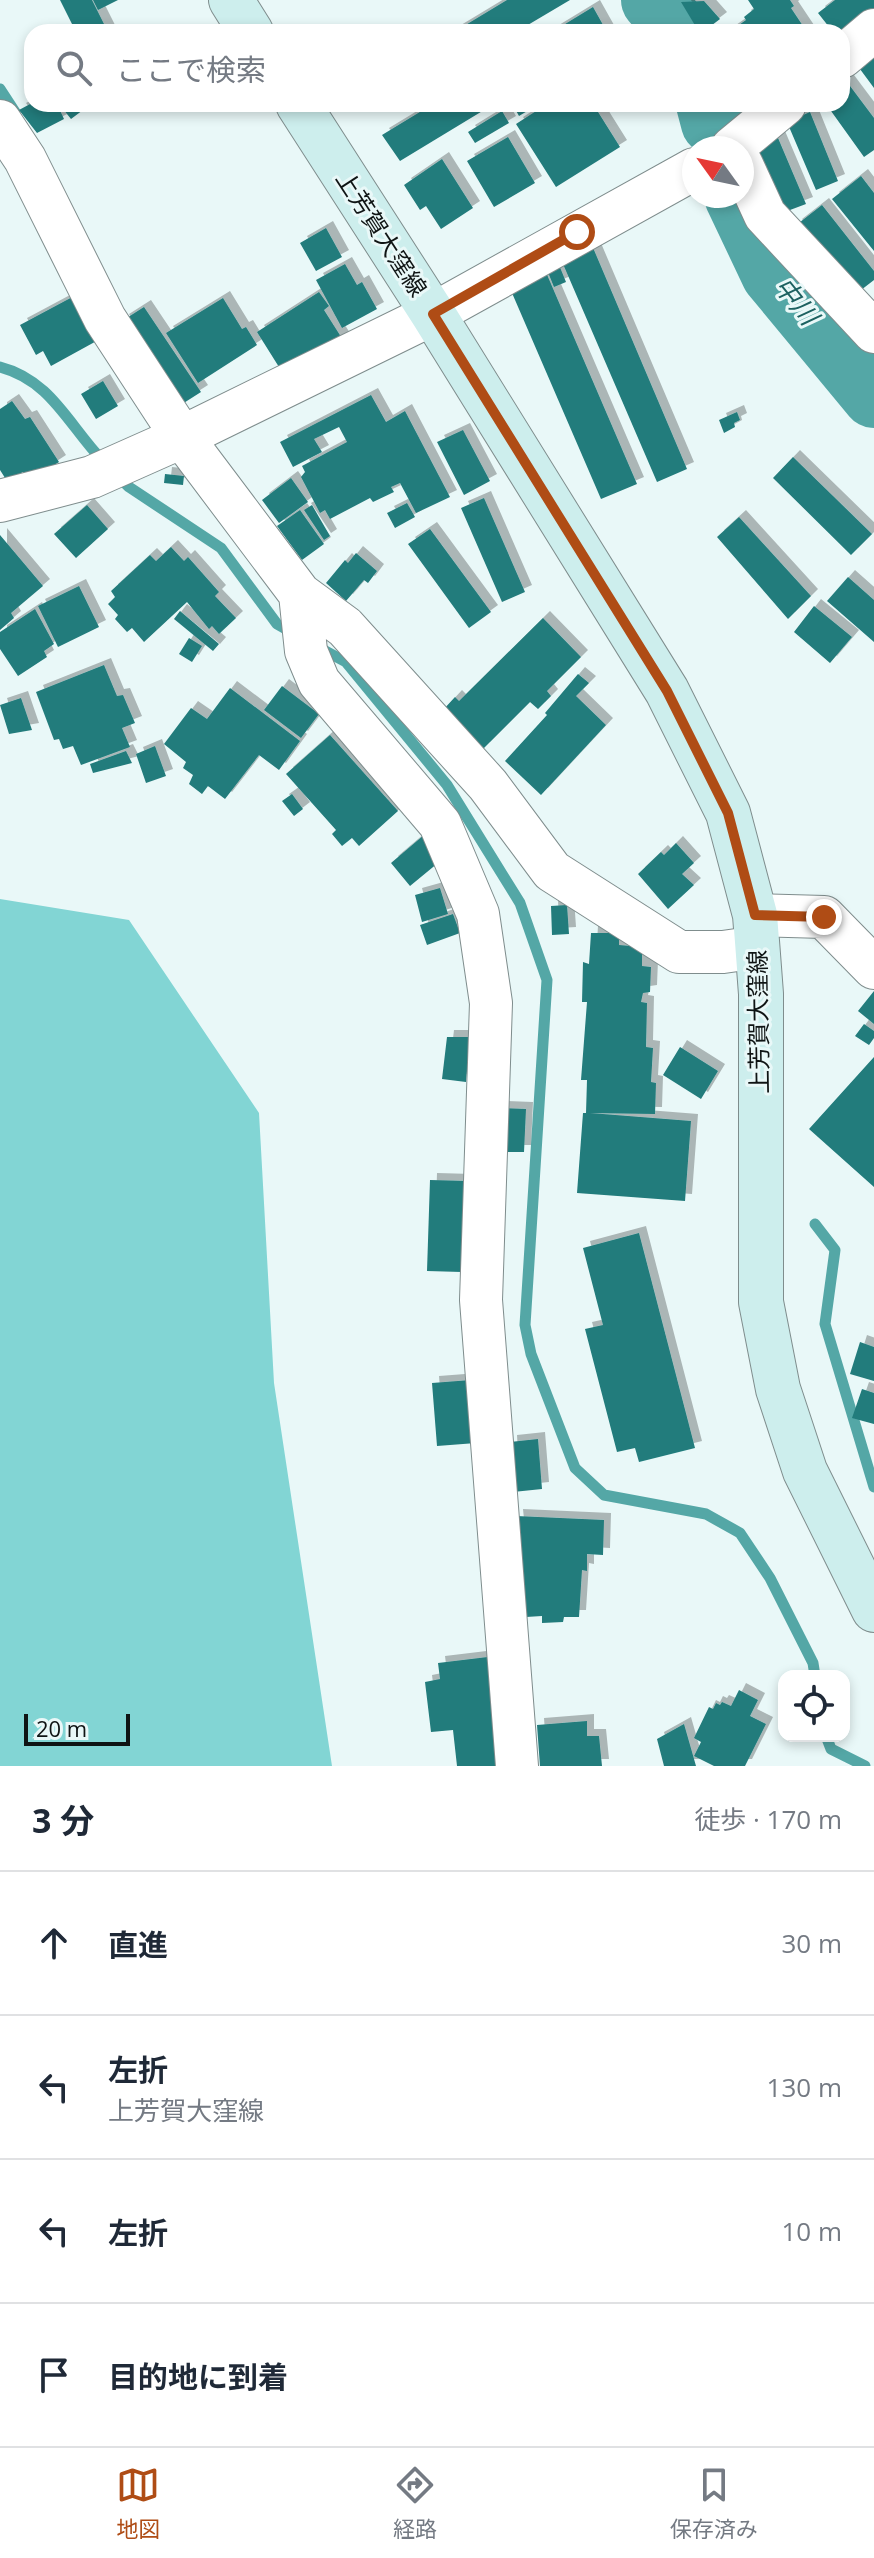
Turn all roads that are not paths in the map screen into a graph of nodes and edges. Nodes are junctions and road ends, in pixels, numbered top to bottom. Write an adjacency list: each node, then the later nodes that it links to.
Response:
1 (231, 0): 2 (main road)
2 (246, 24)
3 (874, 30): 4 (street)
4 (850, 50)
5 (303, 112): 11 (main road, 上芳賀大窪線)
6 (776, 112): 8 (street)
7 (0, 121): 13 (street)
8 (748, 136)
9 (682, 176): 11 (street)
10 (754, 191): 12 (street)
11 (433, 314): 13 (street); 16 (main road, 上芳賀大窪線)
12 (874, 332)
13 (182, 437): 14 (street); 15 (street)
14 (0, 501)
15 (301, 601): 16 (street); 19 (street)
16 (756, 931): 17 (street); 18 (main road, 上芳賀大窪線)
17 (874, 968)
18 (874, 1610)
19 (517, 1766)

